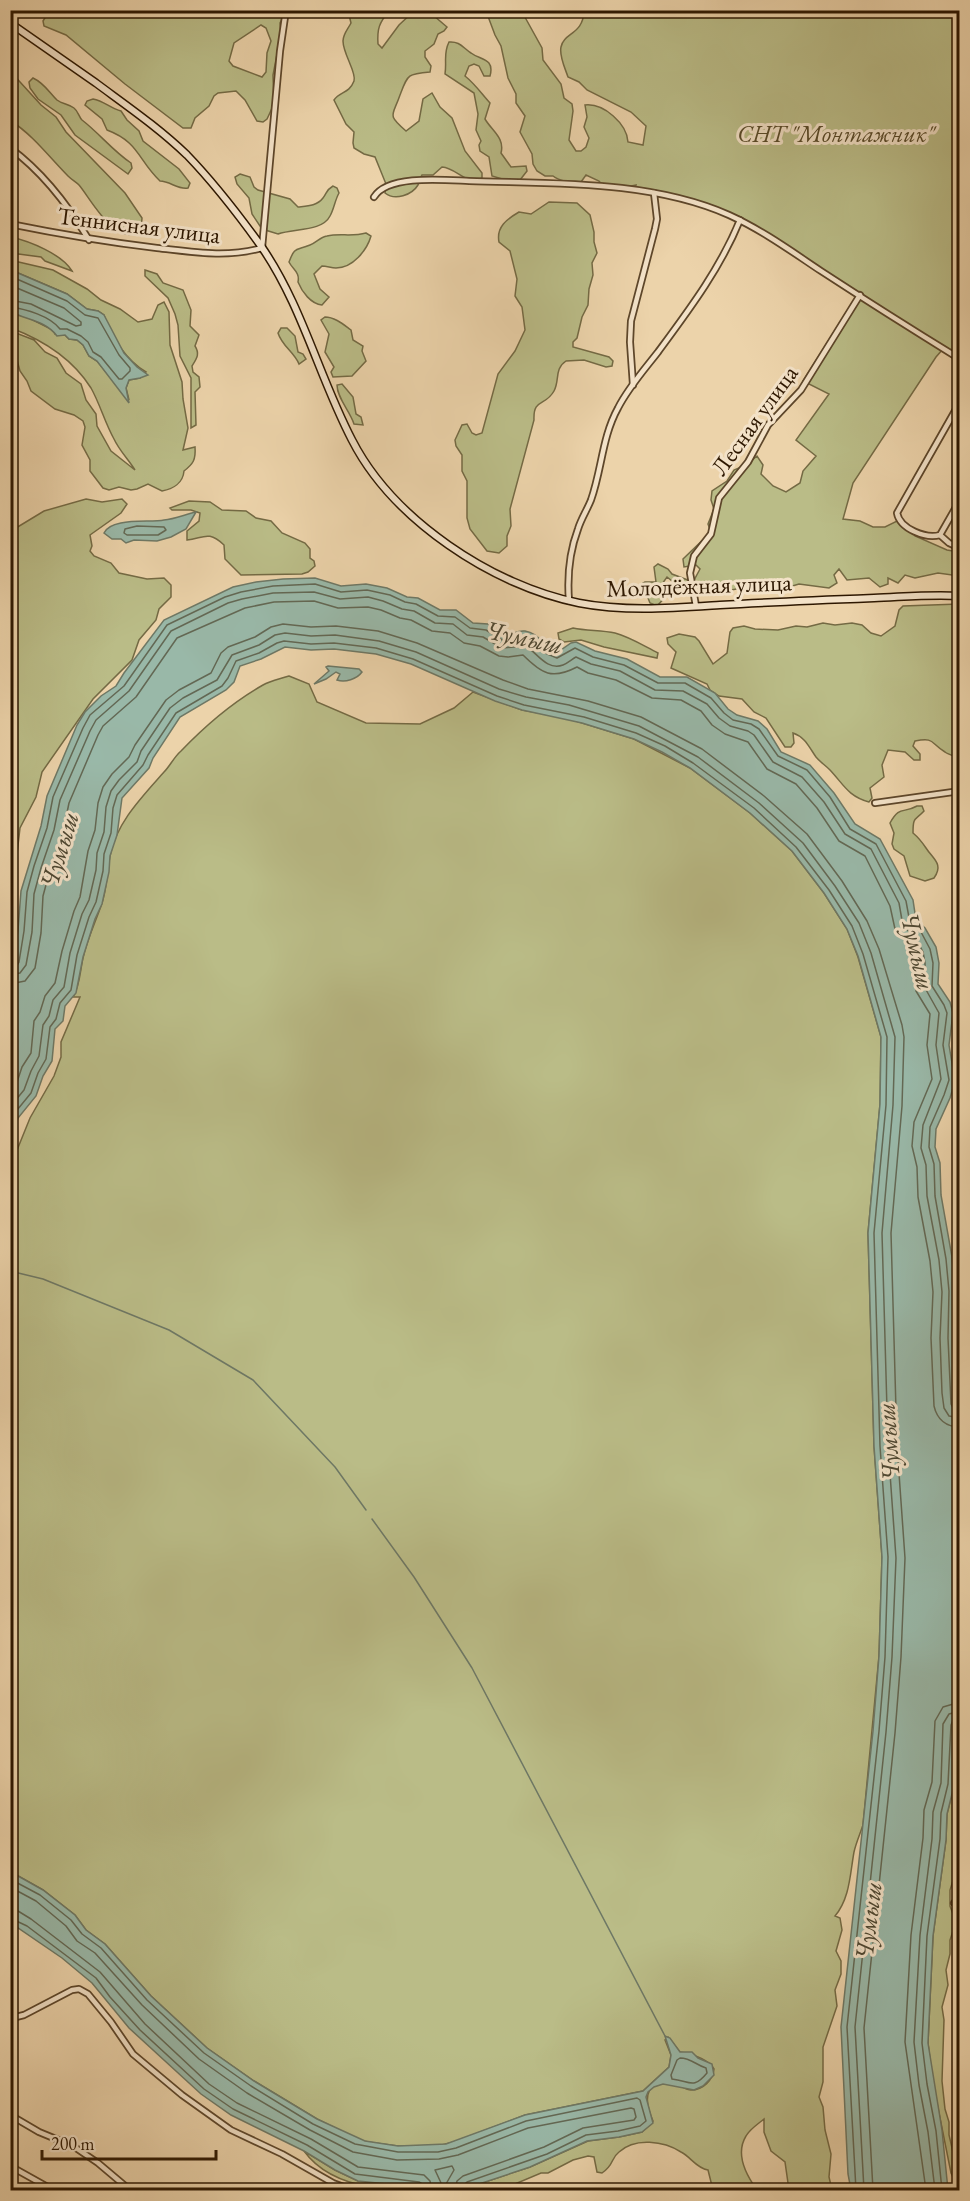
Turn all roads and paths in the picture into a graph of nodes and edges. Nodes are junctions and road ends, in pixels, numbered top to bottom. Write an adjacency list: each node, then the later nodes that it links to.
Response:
1 (286, 10): 9 (street)
2 (10, 23): 9 (street, Молодёжная улица)
3 (10, 148): 8 (street)
4 (654, 194): 5 (street); 6 (street); 12 (street)
5 (374, 197)
6 (740, 220): 10 (street); 12 (street)
7 (10, 224): 8 (street, Теннисная улица)
8 (89, 240): 9 (street, Теннисная улица)
9 (262, 248): 18 (street, Молодёжная улица)
10 (860, 295): 11 (street); 19 (street, Лесная улица)
11 (960, 359)
12 (633, 385): 18 (street)
13 (960, 402): 15 (street)
14 (960, 500): 15 (street)
15 (940, 534): 16 (street)
16 (960, 548)
17 (960, 596): 19 (street, Молодёжная улица)
18 (569, 601): 19 (street, Молодёжная улица)
19 (696, 606)
20 (960, 791): 21 (street)
21 (875, 803)
22 (954, 1903): 23 (street)
23 (960, 1907)
24 (10, 2014): 29 (street)
25 (10, 2115): 28 (street)
26 (10, 2166): 27 (street)
27 (53, 2190)
28 (130, 2190)
29 (352, 2190)

